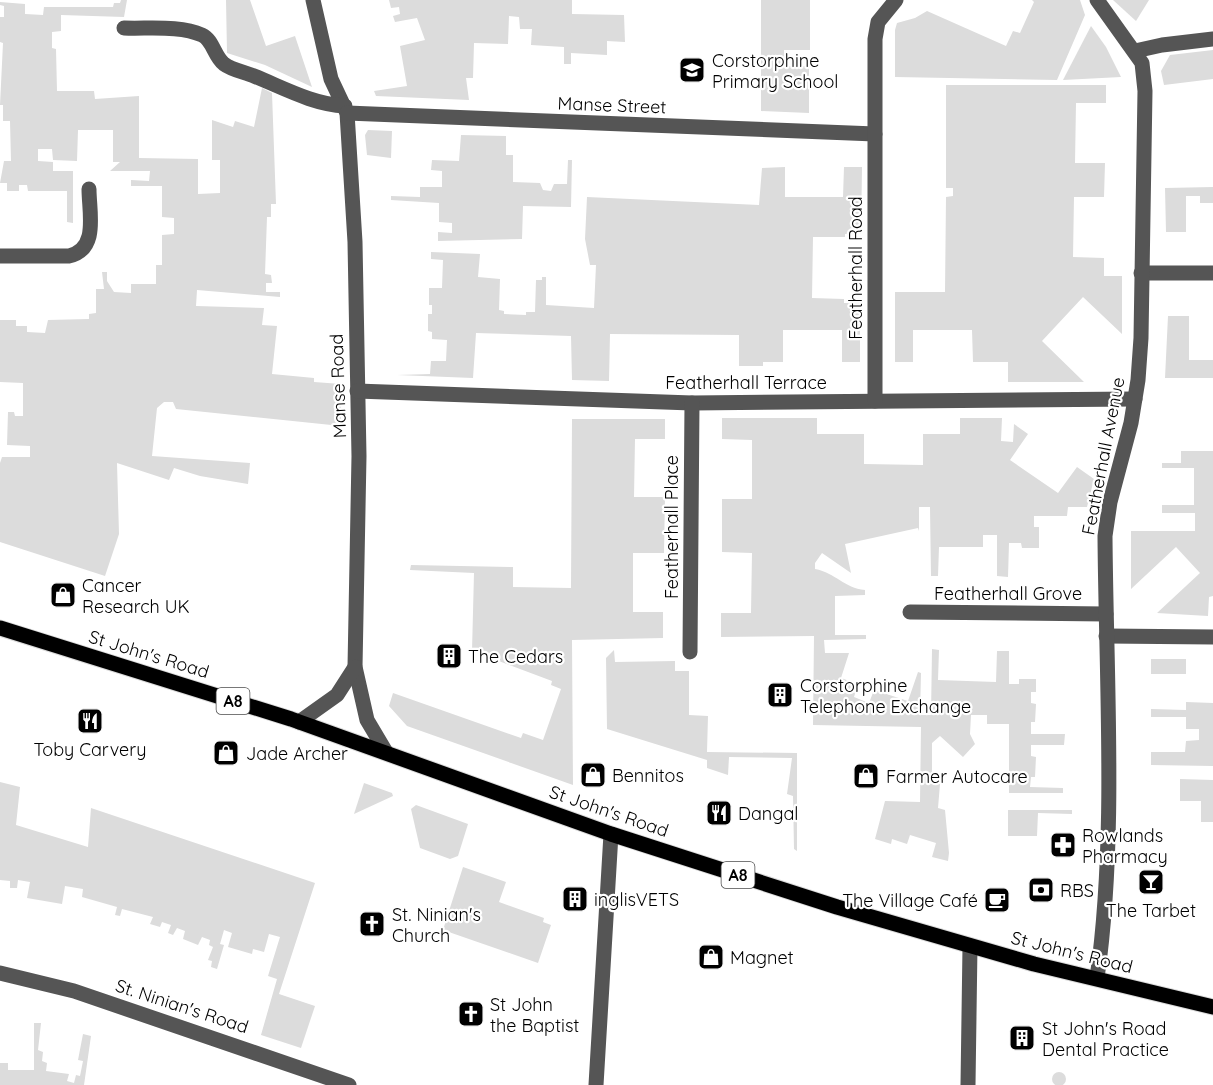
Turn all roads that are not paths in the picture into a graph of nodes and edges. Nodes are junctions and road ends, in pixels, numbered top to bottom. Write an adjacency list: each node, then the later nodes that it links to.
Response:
1 (313, 0): 7 (street, Manse Road)
2 (896, 0): 8 (street, Featherhall Road)
3 (1097, 0): 6 (street, Featherhall Avenue)
4 (124, 28): 7 (street)
5 (1213, 39): 6 (street)
6 (1135, 51): 11 (street, Featherhall Avenue)
7 (346, 109): 8 (street, Manse Street); 13 (street, Manse Road)
8 (874, 134): 15 (street, Featherhall Road)
9 (89, 189): 10 (street)
10 (0, 256)
11 (1141, 273): 12 (street); 14 (street, Featherhall Avenue)
12 (1213, 273)
13 (357, 391): 16 (street, Featherhall Terrace); 23 (street, Manse Road)
14 (1135, 399): 15 (street, Featherhall Terrace); 18 (street, Featherhall Avenue)
15 (875, 401): 16 (street, Featherhall Terrace)
16 (692, 403): 22 (street, Featherhall Place)
17 (910, 612): 18 (street, Featherhall Grove)
18 (1106, 614): 20 (street, Featherhall Avenue)
19 (0, 627): 24 (main road, St John's Road / A8)
20 (1106, 636): 21 (street); 29 (street, Featherhall Avenue)
21 (1213, 637)
22 (690, 652)
23 (355, 667): 24 (street); 25 (street, Manse Road)
24 (299, 722): 25 (main road, St John's Road / A8)
25 (386, 752): 26 (main road, St John's Road / A8)
26 (611, 834): 27 (main road, St John's Road / A8); 32 (street)
27 (970, 946): 29 (main road, St John's Road / A8); 33 (street)
28 (0, 973): 31 (street, St. Ninian's Road)
29 (1097, 978): 30 (main road, St John's Road / A8)
30 (1213, 1007)
31 (350, 1085)
32 (596, 1085)
33 (968, 1085)

